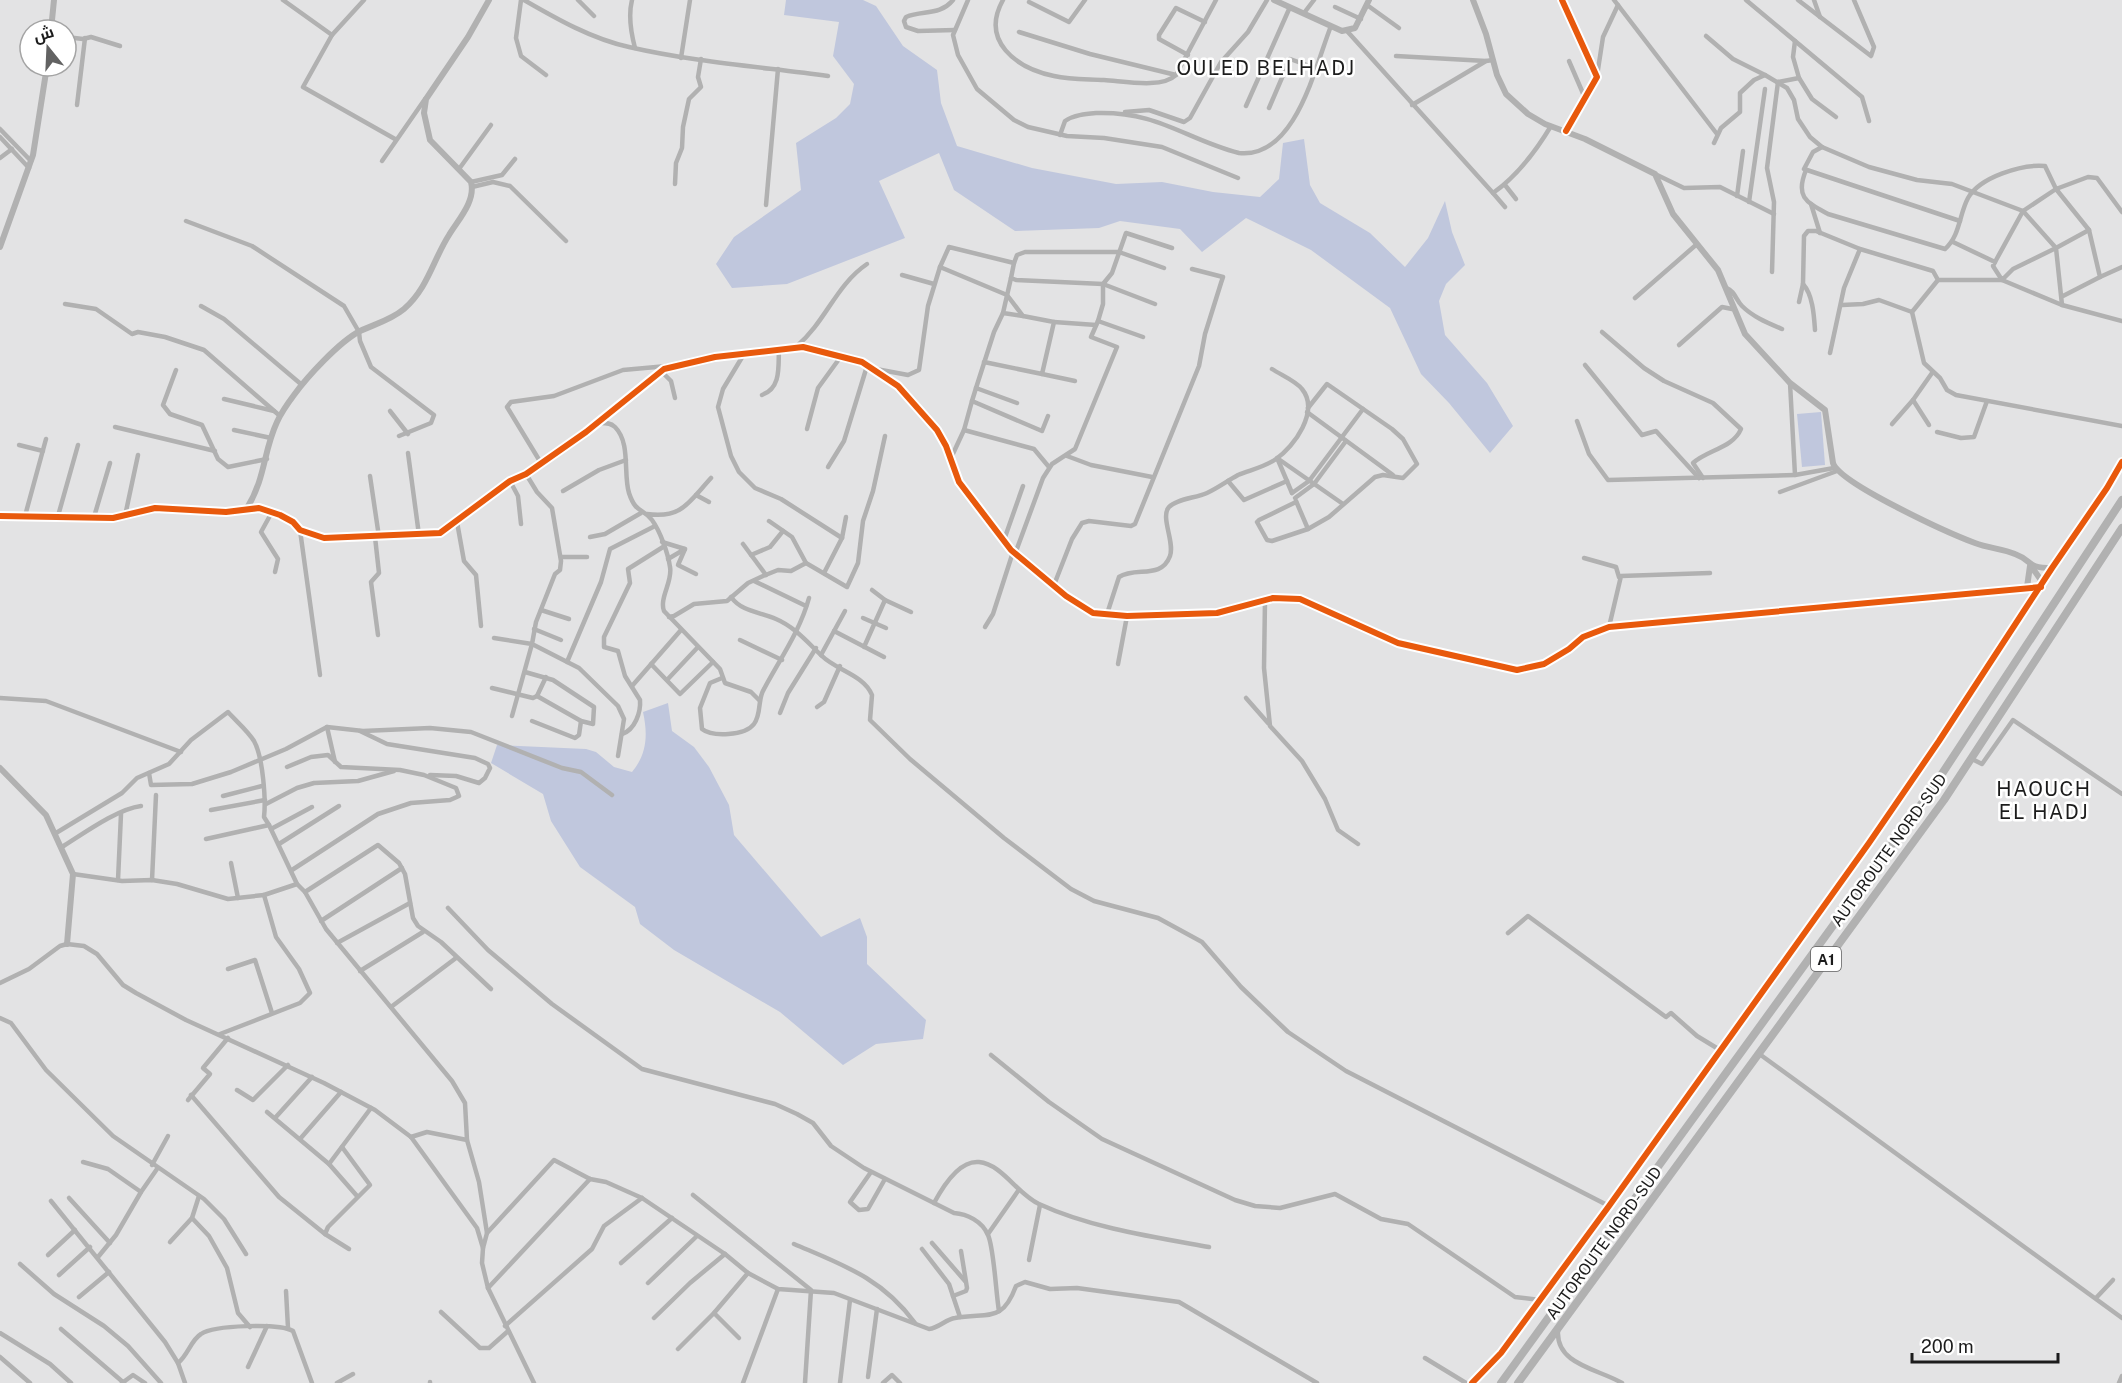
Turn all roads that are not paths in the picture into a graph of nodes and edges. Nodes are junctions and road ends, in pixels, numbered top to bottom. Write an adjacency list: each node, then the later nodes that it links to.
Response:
1 (54, 0): 31 (street)
2 (283, 0): 40 (street)
3 (364, 0): 40 (street)
4 (489, 0): 65 (street)
5 (523, 0): 46 (street); 55 (street)
6 (578, 0): 30 (street)
7 (632, 0): 46 (street)
8 (690, 0): 49 (street)
9 (953, 0): 37 (street)
10 (968, 0): 37 (street)
11 (1003, 0): 56 (street)
12 (1085, 0): 24 (street)
13 (1216, 0): 34 (street)
14 (1267, 0): 70 (street)
15 (1274, 0): 27 (street)
16 (1314, 0): 29 (street)
17 (1473, 0): 51 (street)
18 (1562, 0): 59 (street)
19 (1614, 0): 26 (street)
20 (1746, 0): 44 (street)
21 (1798, 0): 32 (street)
22 (1814, 0): 32 (street)
23 (1854, 0): 32 (street)
24 (1029, 2)
25 (1368, 2): 33 (street); 36 (street)
26 (1618, 5): 59 (street); 77 (street)
27 (1290, 7): 29 (street); 68 (street)
28 (1335, 7): 33 (street)
29 (1304, 13): 35 (street)
30 (594, 16)
31 (52, 18)
32 (1821, 18)
33 (1361, 19): 38 (street)
34 (1205, 22): 47 (street); 47 (street)
35 (1331, 26): 38 (street); 53 (street)
36 (1399, 28)
37 (955, 30): 78 (street)
38 (1347, 31): 67 (street)
39 (1019, 32): 56 (street)
40 (332, 35): 80 (street)
41 (1706, 36): 57 (street)
42 (78, 37): 43 (street)
43 (85, 38): 45 (street); 66 (street)
44 (1795, 41): 61 (street); 72 (street)
45 (120, 46)
46 (635, 48): 49 (street)
47 (1188, 56): 56 (street)
48 (1396, 56): 51 (street)
49 (681, 58): 50 (street)
50 (701, 59): 54 (street); 95 (street)
51 (1490, 60): 67 (street); 74 (street)
52 (1569, 61): 64 (street)
53 (1314, 68): 69 (street); 70 (street)
54 (778, 69): 58 (street); 104 (street)
55 (546, 75)
56 (1176, 75)
57 (1765, 75): 62 (street); 77 (street)
58 (828, 76)
59 (1597, 77): 64 (street)
60 (45, 78): 89 (street)
61 (1798, 78): 62 (street); 71 (street)
62 (1778, 82): 83 (street); 108 (street)
63 (1765, 89): 102 (street)
64 (1585, 98): 76 (street)
65 (426, 99): 80 (street); 90 (street)
66 (77, 105)
67 (1412, 105): 99 (street)
68 (1246, 106)
69 (1269, 108)
70 (1123, 113): 78 (street)
71 (1836, 117)
72 (1869, 121)
73 (491, 124): 90 (street)
74 (1551, 126): 76 (street); 96 (street)
75 (0, 129): 82 (street)
76 (1566, 131): 92 (street)
77 (1717, 134): 81 (street)
78 (1060, 135): 93 (street)
79 (0, 137): 84 (street)
80 (395, 139): 88 (street)
81 (1714, 143)
82 (18, 147): 84 (street); 89 (street)
83 (1822, 147): 91 (street); 98 (street)
84 (11, 150): 86 (street); 89 (street)
85 (1743, 151): 100 (street)
86 (0, 158)
87 (515, 159): 94 (street)
88 (382, 161)
89 (30, 164): 116 (street)
90 (459, 169): 94 (street)
91 (1806, 170): 103 (street); 110 (street)
92 (1655, 174): 100 (street); 115 (street)
93 (1238, 178)
94 (471, 184): 113 (street); 156 (street)
95 (675, 184)
96 (1505, 185): 99 (street); 101 (street)
97 (2056, 189): 98 (street); 106 (street); 107 (street); 111 (street)
98 (1974, 191): 106 (street); 110 (street)
99 (1493, 193): 105 (street)
100 (1737, 196): 102 (street)
101 (1515, 199)
102 (1749, 202): 108 (street)
103 (1811, 204): 112 (street); 114 (street)
104 (766, 205)
105 (1505, 207)
106 (2023, 211): 118 (street); 121 (street)
107 (2122, 212)
108 (1774, 214): 128 (street)
109 (186, 221): 156 (street)
110 (1960, 221): 114 (street)
111 (2089, 230): 118 (street); 130 (street)
112 (1820, 233): 119 (street); 136 (street)
113 (566, 241)
114 (1953, 242): 121 (street)
115 (1697, 244): 137 (street); 140 (street)
116 (0, 247)
117 (1172, 248): 120 (street)
118 (2056, 248): 133 (street); 139 (street)
119 (1860, 249): 132 (street); 144 (street)
120 (1119, 252): 122 (street); 126 (street); 135 (street)
121 (1995, 262): 133 (street)
122 (1014, 263): 124 (street); 131 (street)
123 (867, 264): 160 (street)
124 (940, 267): 134 (street); 138 (street)
125 (2122, 267): 130 (street)
126 (1164, 268)
127 (1192, 269): 228 (street)
128 (1772, 272)
129 (902, 276): 134 (street)
130 (2100, 277): 139 (street)
131 (1011, 278): 135 (street); 138 (street)
132 (1938, 280): 133 (street); 149 (street)
133 (2002, 280): 145 (street)
134 (934, 284): 168 (street)
135 (1102, 284): 143 (street); 153 (street)
136 (1803, 284): 141 (street); 155 (street)
137 (1726, 288): 147 (street); 154 (street)
138 (1007, 295): 148 (street); 150 (street)
139 (2063, 296): 145 (street)
140 (1635, 298)
141 (1799, 302)
142 (65, 304): 188 (street)
143 (1155, 304)
144 (1842, 304): 149 (street); 162 (street)
145 (2062, 305): 151 (street)
146 (201, 306): 176 (street)
147 (1732, 309): 159 (street); 175 (street)
148 (1004, 312): 150 (street); 165 (street)
149 (1912, 312): 172 (street)
150 (1023, 316): 152 (street)
151 (2122, 321)
152 (1054, 322): 153 (street); 173 (street)
153 (1097, 323): 158 (street); 213 (street)
154 (1782, 329)
155 (1815, 330)
156 (359, 332): 176 (street); 200 (street)
157 (1602, 332): 230 (street)
158 (1143, 337)
159 (1679, 345)
160 (796, 346): 161 (street); 164 (street)
161 (779, 348): 163 (street); 178 (street)
162 (1830, 353)
163 (744, 354): 166 (street); 263 (street)
164 (842, 355): 168 (street); 196 (street)
165 (984, 362): 173 (street); 177 (street)
166 (672, 366): 171 (street); 220 (street)
167 (1585, 366): 230 (street)
168 (870, 367): 214 (street); 221 (street)
169 (1272, 369): 186 (street)
170 (176, 370): 210 (street)
171 (661, 371): 179 (street); 191 (street)
172 (1932, 373): 181 (street); 183 (street)
173 (1042, 374): 174 (street)
174 (1075, 381)
175 (1790, 383): 223 (street); 226 (street)
176 (302, 385): 188 (street)
177 (976, 388): 182 (street); 184 (street)
178 (762, 395)
179 (675, 398)
180 (224, 399): 188 (street)
181 (1913, 400): 192 (street); 193 (street)
182 (972, 401): 189 (street); 198 (street)
183 (1988, 401): 194 (street); 199 (street)
184 (1017, 403)
185 (1363, 409): 186 (street); 203 (street); 225 (street)
186 (1307, 410): 203 (street); 215 (street)
187 (390, 411): 200 (street)
188 (277, 414): 204 (street)
189 (1048, 416)
190 (1577, 421): 230 (street)
191 (597, 423): 217 (street); 220 (street)
192 (1892, 424)
193 (1929, 425)
194 (2122, 426)
195 (115, 427): 210 (street)
196 (807, 429)
197 (234, 430): 204 (street)
198 (964, 430): 214 (street); 222 (street)
199 (1937, 432)
200 (408, 434): 201 (street)
201 (399, 436)
202 (885, 436): 280 (street)
203 (1341, 437): 206 (street); 234 (street)
204 (271, 438): 216 (street)
205 (46, 439): 209 (street)
206 (1346, 441): 225 (street); 234 (street)
207 (19, 445): 209 (street)
208 (78, 445): 248 (street)
209 (44, 451): 247 (street)
210 (215, 451): 216 (street)
211 (408, 453): 260 (street)
212 (138, 455): 249 (street)
213 (1067, 456): 222 (street); 228 (street)
214 (951, 458): 264 (street)
215 (1277, 458): 232 (street); 233 (street); 234 (street)
216 (267, 459): 243 (street)
217 (626, 460): 236 (street); 245 (street)
218 (2122, 462): 278 (street)
219 (110, 463): 250 (street)
220 (542, 463): 224 (street)
221 (828, 467)
222 (1049, 467): 268 (street)
223 (1835, 469): 226 (street); 237 (street); 277 (street)
224 (526, 474): 231 (street); 270 (street)
225 (1393, 475): 242 (street)
226 (1795, 475): 230 (street)
227 (370, 476): 261 (street)
228 (1152, 477): 286 (street)
229 (711, 478): 238 (street)
230 (1701, 478)
231 (510, 481): 253 (street); 254 (street)
232 (1228, 481): 233 (street); 298 (street)
233 (1287, 481): 239 (street)
234 (1311, 482): 239 (street); 242 (street)
235 (1023, 486): 264 (street)
236 (563, 491)
237 (1780, 492)
238 (696, 495): 241 (street); 245 (street)
239 (1294, 498): 257 (street); 257 (street)
240 (2122, 500): 517 (highway, AUTOROUTE NORD-SUD / A1)
241 (709, 502)
242 (1343, 504): 257 (street)
243 (247, 508): 244 (street); 249 (street)
244 (272, 512): 258 (street); 279 (street)
245 (643, 513): 255 (street); 262 (street)
246 (0, 516): 247 (street)
247 (25, 516): 248 (street)
248 (58, 516): 250 (street)
249 (125, 516): 250 (street)
250 (94, 517)
251 (846, 517): 263 (street)
252 (769, 521): 259 (street)
253 (458, 522): 260 (street); 304 (street)
254 (521, 524)
255 (656, 526): 265 (street); 323 (street)
256 (2122, 528): 351 (highway, AUTOROUTE NORD-SUD / A1)
257 (1308, 529)
258 (300, 530): 261 (street); 329 (street)
259 (783, 531): 269 (street); 274 (street)
260 (419, 535): 261 (street)
261 (377, 537): 312 (street)
262 (590, 537)
263 (842, 538): 280 (street)
264 (1004, 540): 268 (street)
265 (663, 544): 267 (street); 273 (street); 333 (street)
266 (743, 544): 269 (street)
267 (685, 549): 273 (street); 275 (street)
268 (1014, 553): 286 (street); 305 (street)
269 (751, 555): 283 (street)
270 (561, 557): 271 (street); 295 (street)
271 (587, 557)
272 (1584, 558): 284 (street)
273 (668, 559): 276 (street)
274 (806, 563): 280 (street); 283 (street)
275 (678, 565): 276 (street); 282 (street)
276 (670, 566): 300 (street)
277 (2030, 566): 278 (street); 287 (street); 288 (street)
278 (2052, 568): 287 (street)
279 (275, 572)
280 (824, 573)
281 (1710, 573): 284 (street)
282 (696, 574)
283 (766, 575): 285 (street)
284 (1619, 577): 306 (street)
285 (754, 581): 290 (street); 294 (street)
286 (1054, 585): 298 (street)
287 (2042, 585): 288 (street); 403 (street)
288 (2027, 587): 306 (street)
289 (872, 590): 292 (street)
290 (731, 597): 300 (street); 310 (street)
291 (809, 598): 294 (street)
292 (885, 600): 297 (street); 303 (street)
293 (1265, 600): 299 (street); 306 (street); 345 (street)
294 (807, 606): 310 (street)
295 (541, 610): 302 (street); 308 (street)
296 (845, 610): 311 (street)
297 (911, 612)
298 (1107, 614): 299 (street)
299 (1127, 616): 326 (street)
300 (669, 617): 309 (street)
301 (863, 618): 303 (street)
302 (569, 619)
303 (874, 623): 307 (street); 318 (street)
304 (481, 626)
305 (985, 627)
306 (1609, 627)
307 (886, 628)
308 (534, 629): 314 (street); 316 (street)
309 (681, 630): 317 (street); 325 (street)
310 (795, 631): 319 (street); 322 (street)
311 (834, 631): 318 (street); 320 (street)
312 (378, 635)
313 (495, 638): 316 (street)
314 (561, 639)
315 (740, 640): 322 (street)
316 (531, 644): 323 (street); 328 (street)
317 (698, 647): 324 (street); 332 (street)
318 (864, 647): 321 (street)
319 (816, 648): 320 (street); 341 (street)
320 (820, 655): 327 (street)
321 (884, 657)
322 (782, 660): 339 (street)
323 (567, 662): 348 (street)
324 (713, 662): 331 (street); 332 (street)
325 (651, 664): 332 (street); 333 (street)
326 (1118, 664)
327 (840, 666): 340 (street); 435 (street)
328 (525, 672): 330 (street); 335 (street)
329 (320, 675)
330 (546, 677): 336 (street); 343 (street)
331 (723, 678): 339 (street); 339 (street)
332 (667, 680)
333 (632, 686): 348 (street)
334 (492, 688): 335 (street)
335 (519, 694): 336 (street); 342 (street)
336 (537, 696): 343 (street)
337 (0, 698): 349 (street)
338 (1246, 698): 345 (street)
339 (759, 700)
340 (817, 707)
341 (780, 712)
342 (512, 716)
343 (581, 721): 344 (street)
344 (532, 722)
345 (1270, 726): 374 (street)
346 (327, 727): 347 (street); 352 (street); 353 (street)
347 (359, 731): 358 (street); 362 (street)
348 (622, 734): 350 (street)
349 (181, 752): 352 (street); 357 (street)
350 (618, 756)
351 (1971, 759): 360 (street); 404 (highway, AUTOROUTE NORD-SUD / A1)
352 (259, 760): 357 (street); 359 (street)
353 (335, 762): 354 (street); 356 (street)
354 (287, 767)
355 (0, 768): 371 (street)
356 (400, 770): 358 (street); 364 (street)
357 (149, 773): 371 (street)
358 (424, 775): 378 (street)
359 (262, 786): 363 (street); 364 (street)
360 (2122, 794)
361 (156, 795): 381 (street)
362 (612, 795)
363 (223, 796)
364 (265, 802): 368 (street); 370 (street)
365 (141, 806): 369 (street)
366 (339, 806): 373 (street)
367 (312, 807): 370 (street)
368 (212, 810)
369 (121, 814): 375 (street); 380 (street)
370 (270, 827): 372 (street); 373 (street)
371 (56, 832): 375 (street)
372 (206, 839)
373 (279, 844): 378 (street)
374 (1358, 844)
375 (62, 847): 379 (street)
376 (231, 863): 385 (street)
377 (402, 868): 383 (street); 386 (street); 388 (street)
378 (292, 870): 382 (street)
379 (74, 874): 380 (street); 392 (street)
380 (118, 880): 381 (street)
381 (152, 880): 385 (street)
382 (297, 884): 383 (street); 384 (street)
383 (305, 892): 388 (street)
384 (264, 895): 385 (street); 399 (street)
385 (238, 898)
386 (410, 903): 389 (street); 391 (street)
387 (448, 908): 422 (street)
388 (321, 921): 391 (street)
389 (423, 932): 393 (street); 395 (street)
390 (1509, 933): 403 (street)
391 (338, 943): 395 (street)
392 (67, 944): 396 (street); 401 (street)
393 (456, 958): 397 (street); 398 (street)
394 (228, 969): 399 (street)
395 (360, 971): 398 (street)
396 (0, 982)
397 (491, 989)
398 (391, 1007): 416 (street)
399 (272, 1013): 401 (street)
400 (0, 1018): 420 (street)
401 (220, 1034): 402 (street)
402 (228, 1038): 406 (street); 440 (street)
403 (1719, 1050): 435 (street)
404 (1758, 1053): 472 (street); 486 (highway, AUTOROUTE NORD-SUD / A1)
405 (991, 1055): 474 (street)
406 (288, 1065): 407 (street); 408 (street)
407 (312, 1077): 409 (street); 412 (street)
408 (237, 1090)
409 (341, 1092): 410 (street); 415 (street)
410 (371, 1108): 414 (street); 417 (street)
411 (267, 1112): 412 (street)
412 (274, 1118): 415 (street)
413 (168, 1136): 420 (street)
414 (411, 1137): 416 (street); 450 (street)
415 (300, 1139): 419 (street)
416 (467, 1140): 439 (street)
417 (342, 1147): 419 (street); 429 (street)
418 (83, 1162): 426 (street)
419 (329, 1164): 429 (street)
420 (152, 1165): 421 (street)
421 (158, 1169): 426 (street); 428 (street)
422 (870, 1172): 424 (street); 424 (street)
423 (590, 1179): 431 (street); 439 (street); 466 (street)
424 (885, 1179): 433 (street)
425 (1018, 1191): 433 (street); 434 (street); 441 (street)
426 (141, 1192): 444 (street)
427 (693, 1195): 468 (street)
428 (199, 1196): 436 (street); 453 (street)
429 (357, 1196): 440 (street)
430 (69, 1198): 444 (street)
431 (642, 1198): 437 (street); 484 (street)
432 (51, 1201): 438 (street)
433 (934, 1203): 441 (street)
434 (1040, 1205): 447 (street); 457 (street)
435 (1609, 1206): 474 (street)
436 (192, 1218): 443 (street); 485 (street)
437 (672, 1218): 442 (street); 458 (street)
438 (75, 1230): 448 (street); 455 (street)
439 (487, 1233): 450 (street)
440 (325, 1234): 449 (street)
441 (988, 1234): 476 (street)
442 (697, 1236): 454 (street); 464 (street)
443 (170, 1242)
444 (110, 1243): 456 (street)
445 (932, 1243): 465 (street)
446 (794, 1244): 482 (street)
447 (1209, 1247)
448 (90, 1248): 456 (street); 462 (street)
449 (349, 1248)
450 (483, 1248): 466 (street)
451 (922, 1250): 470 (street)
452 (961, 1251): 465 (street)
453 (246, 1254)
454 (725, 1254): 461 (street); 480 (street)
455 (48, 1255)
456 (98, 1257): 460 (street)
457 (1029, 1260)
458 (621, 1263)
459 (20, 1264): 504 (street)
460 (109, 1272): 471 (street); 495 (street)
461 (748, 1273): 467 (street); 478 (street)
462 (59, 1275)
463 (2113, 1280): 472 (street)
464 (648, 1283)
465 (966, 1283): 470 (street)
466 (488, 1288): 484 (street)
467 (778, 1289): 468 (street); 509 (street)
468 (811, 1290): 473 (street); 510 (street)
469 (286, 1291): 488 (street)
470 (953, 1296): 479 (street)
471 (79, 1297)
472 (2096, 1298): 481 (street)
473 (850, 1300): 475 (street); 511 (street)
474 (1540, 1300): 516 (street)
475 (877, 1309): 482 (street); 499 (street)
476 (999, 1311): 479 (street); 514 (street)
477 (441, 1312): 489 (street)
478 (714, 1313): 491 (street); 492 (street)
479 (960, 1317): 482 (street)
480 (654, 1318)
481 (2122, 1318)
482 (916, 1324)
483 (267, 1326): 485 (street); 488 (street); 496 (street)
484 (505, 1326): 489 (street)
485 (250, 1327): 495 (street)
486 (1558, 1328): 518 (highway, AUTOROUTE NORD-SUD / A1); 519 (street)
487 (61, 1329): 500 (street)
488 (288, 1329): 506 (street)
489 (507, 1332): 508 (street)
490 (0, 1333): 502 (street)
491 (739, 1338)
492 (678, 1349)
493 (0, 1357): 501 (street)
494 (1425, 1358): 515 (street)
495 (178, 1364): 505 (street)
496 (248, 1367)
497 (353, 1374): 507 (street)
498 (2122, 1376): 520 (street)
499 (868, 1377)
500 (123, 1382): 503 (street)
501 (30, 1383)
502 (70, 1383)
503 (145, 1383)
504 (161, 1383)
505 (185, 1383)
506 (312, 1383)
507 (337, 1383)
508 (534, 1383)
509 (743, 1383)
510 (805, 1383)
511 (840, 1383)
512 (883, 1383): 513 (street)
513 (900, 1383)
514 (1317, 1383)
515 (1466, 1383)
516 (1472, 1383)
517 (1501, 1383)
518 (1518, 1383)
519 (1622, 1383)
520 (2119, 1383)

